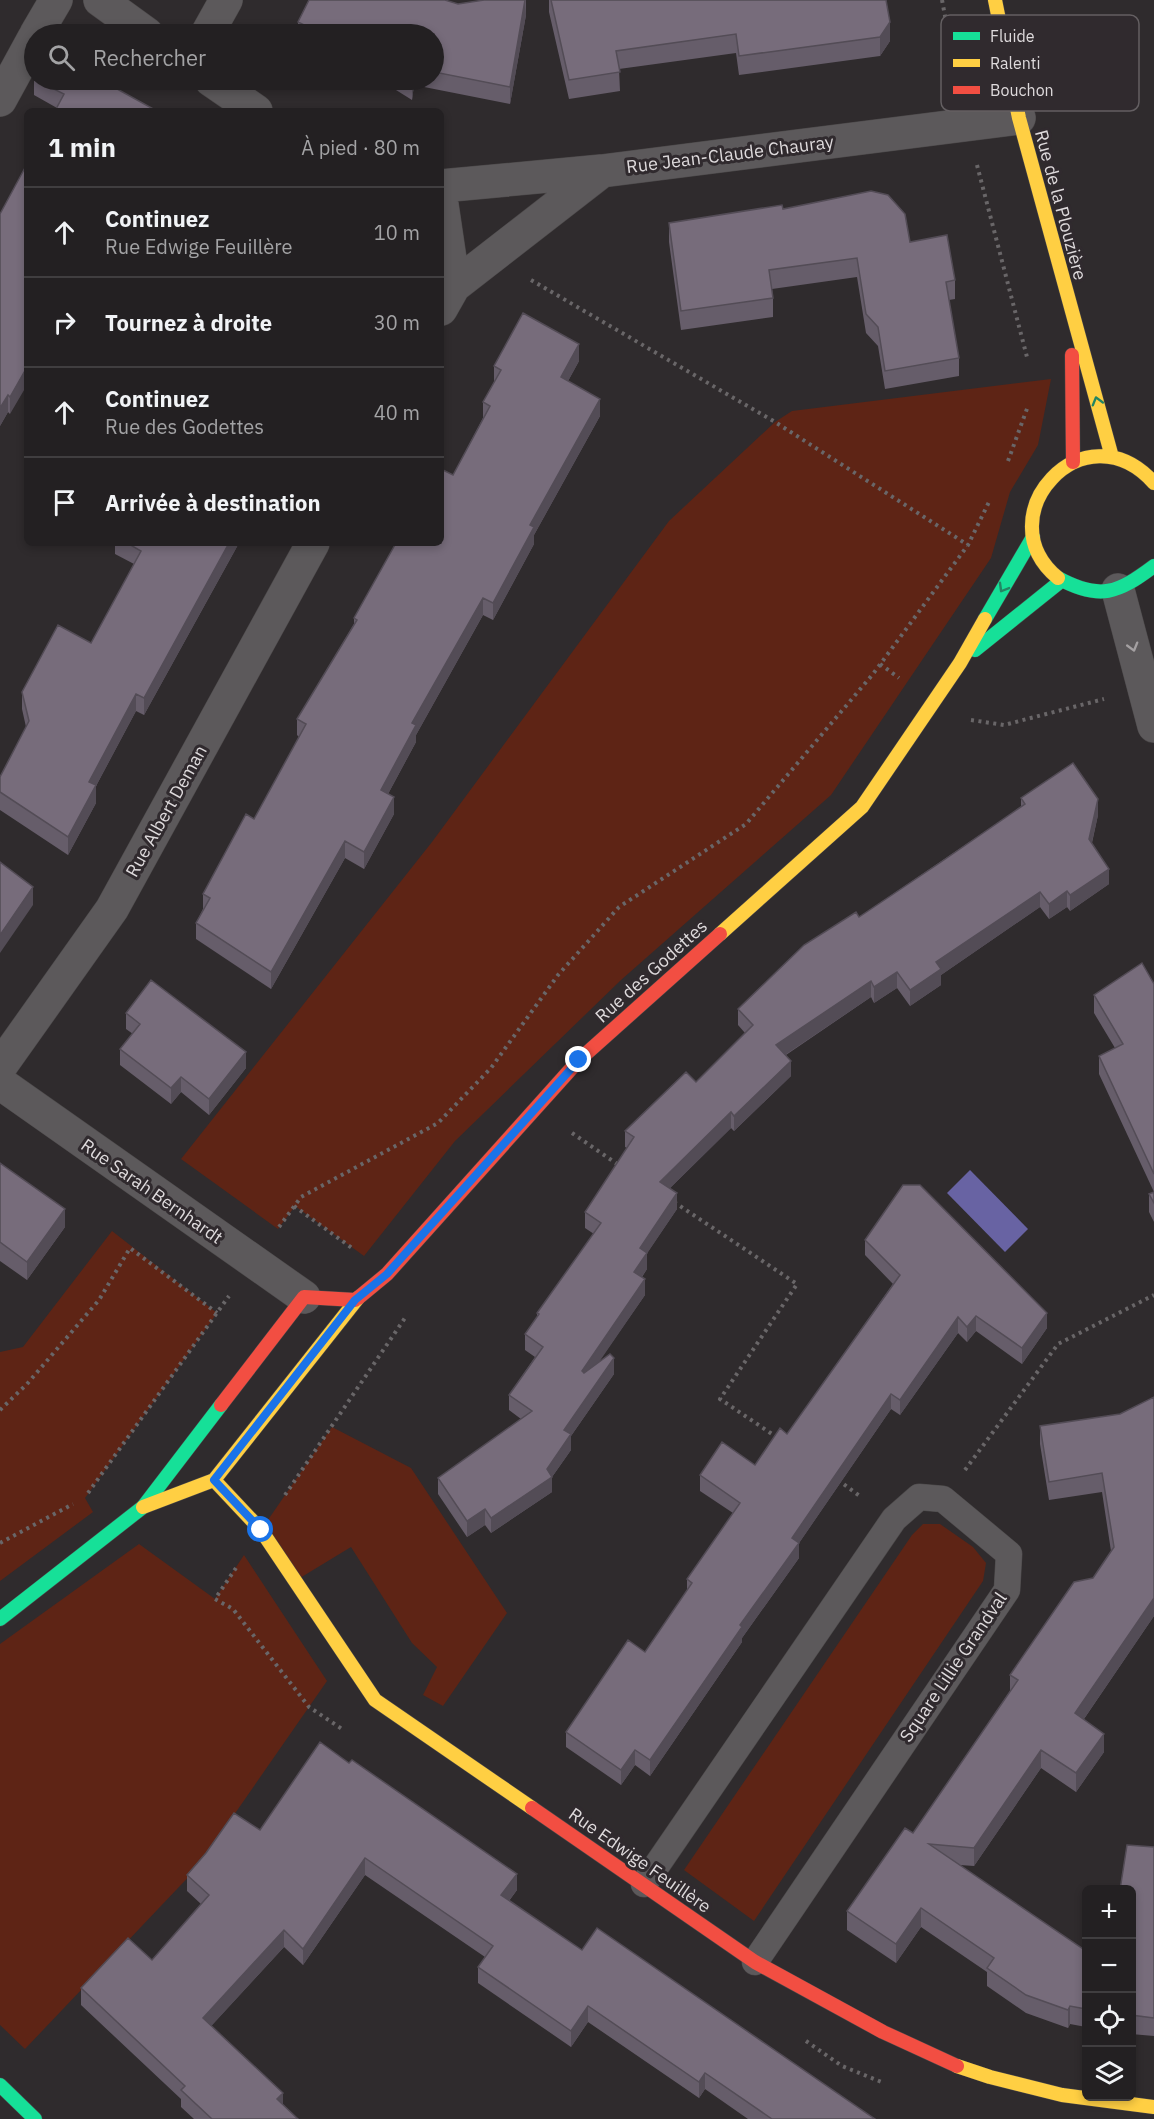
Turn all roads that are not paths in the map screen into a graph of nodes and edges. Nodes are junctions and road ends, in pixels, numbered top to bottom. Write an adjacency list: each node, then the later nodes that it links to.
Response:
1 (56, 0): 6 (street)
2 (100, 0): 7 (street)
3 (226, 0): 8 (street)
4 (995, 0): 5 (street, Rue de la Plouzière)
5 (998, 15)
6 (42, 24)
7 (133, 24)
8 (213, 24)
9 (24, 56): 11 (street)
10 (226, 90): 12 (street)
11 (0, 100)
12 (252, 108)
13 (1018, 111): 14 (street, Rue de la Plouzière)
14 (1019, 118): 15 (street, Rue Jean-Claude Chauray); 19 (street, Rue de la Plouzière)
15 (602, 171): 16 (street, Rue Jean-Claude Chauray); 18 (street)
16 (444, 186)
17 (444, 248): 18 (street)
18 (447, 297)
19 (1072, 314): 20 (street, Rue de la Plouzière, one-way to 19); 21 (street, Rue de la Plouzière)
20 (1112, 457): 21 (street); 22 (street)
21 (1073, 462): 23 (street)
22 (1154, 483)
23 (1033, 537): 26 (street); 28 (street, Rue des Godettes, one-way to 28)
24 (311, 546): 30 (street, Rue Albert Deman)
25 (1154, 566): 27 (street)
26 (1061, 581): 27 (street); 28 (street, Rue des Godettes)
27 (1118, 590): 29 (street, one-way to 29)
28 (960, 663): 33 (street, Rue des Godettes)
29 (1154, 726)
30 (0, 1067)
31 (0, 1083): 32 (street, Rue Sarah Bernhardt)
32 (304, 1297): 33 (street); 35 (street)
33 (355, 1300): 34 (street, Rue des Godettes)
34 (214, 1480): 35 (street); 37 (street, Rue Edwige Feuillère)
35 (143, 1508): 36 (street)
36 (0, 1619)
37 (644, 1884): 38 (street, Rue Edwige Feuillère); 38 (lane, Square Lillie Grandval)
38 (755, 1962): 40 (street, Rue Edwige Feuillère)
39 (0, 2085): 41 (street)
40 (1154, 2107)
41 (35, 2119)

